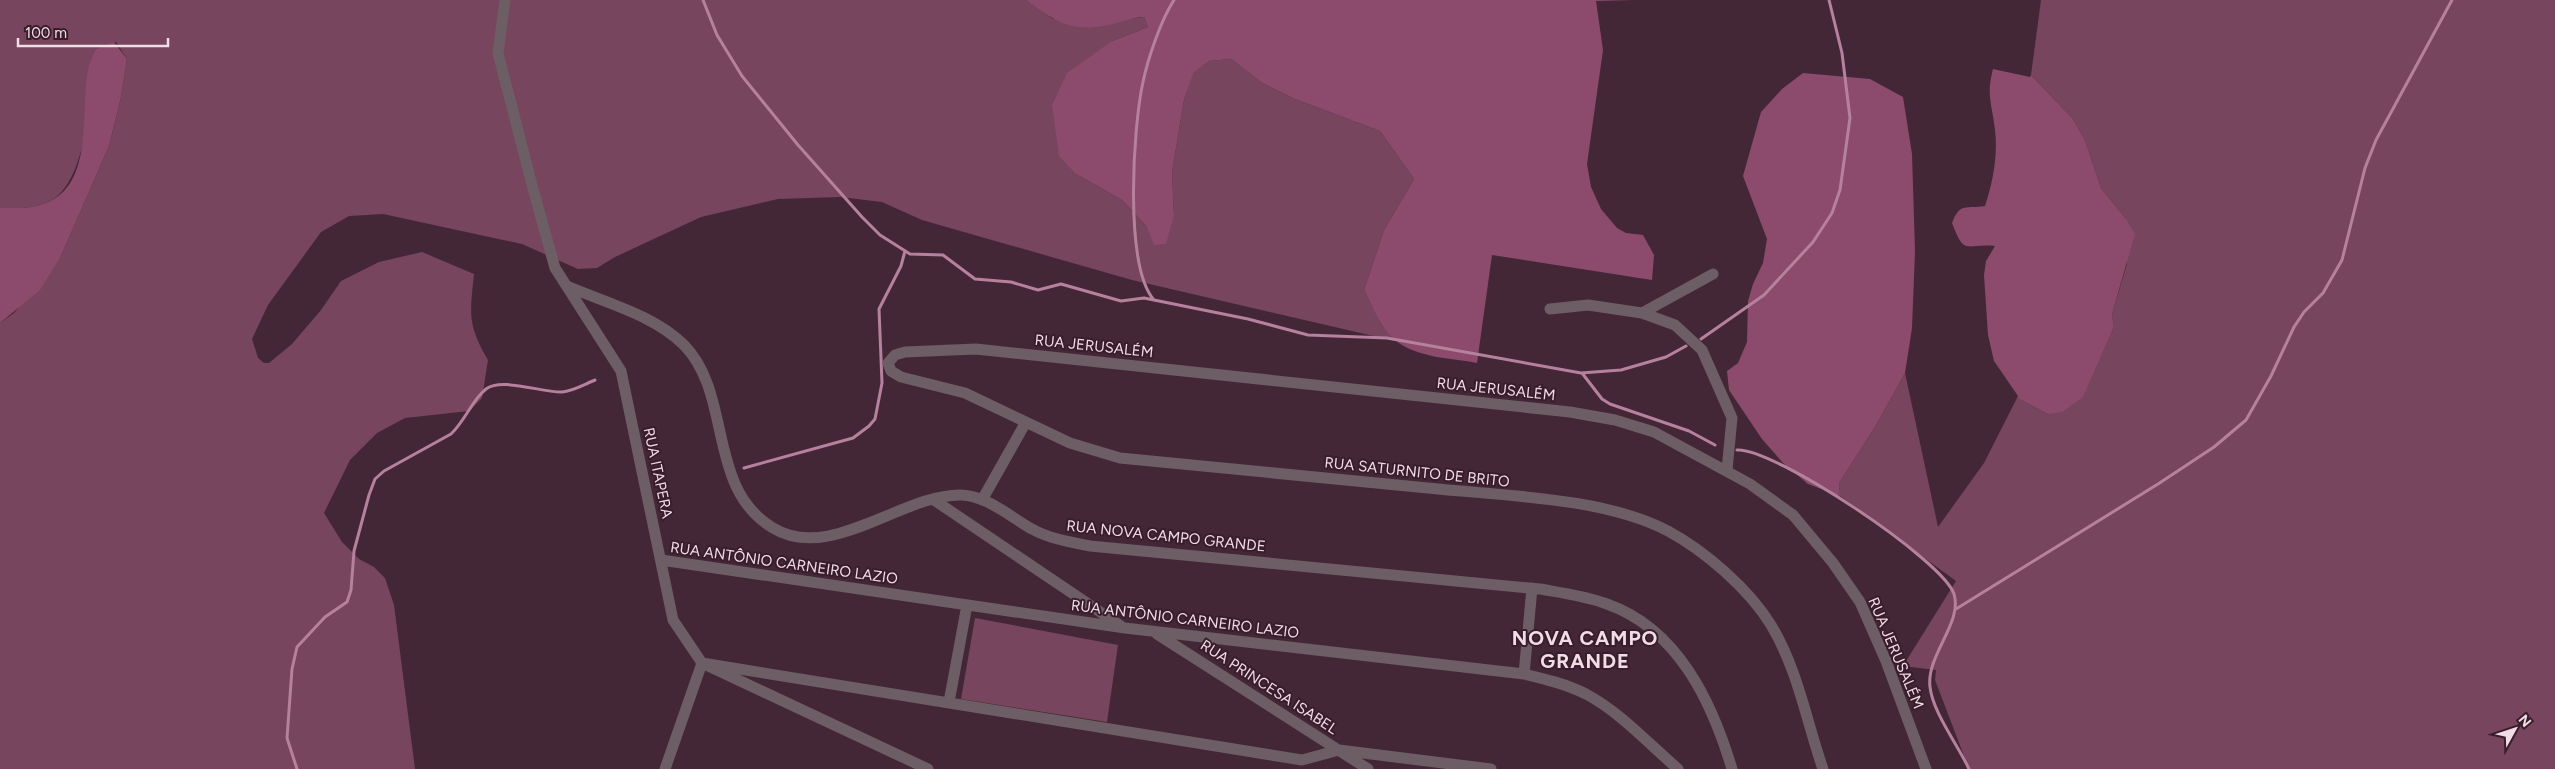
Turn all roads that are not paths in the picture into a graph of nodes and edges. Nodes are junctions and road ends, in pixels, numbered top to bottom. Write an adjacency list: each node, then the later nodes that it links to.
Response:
1 (505, 0): 3 (street, RUA ITAPERA)
2 (1713, 274): 5 (street)
3 (567, 286): 9 (street, RUA NOVA CAMPO GRANDE); 11 (street, RUA ITAPERA)
4 (1550, 309): 5 (street)
5 (1642, 313): 8 (street)
6 (888, 363): 7 (street, RUA SATURNITO DE BRITO); 8 (street, RUA JERUSALÉM)
7 (1026, 422): 10 (street); 20 (street, RUA SATURNITO DE BRITO)
8 (1727, 470): 27 (street, RUA JERUSALÉM)
9 (934, 500): 10 (street, RUA NOVA CAMPO GRANDE); 14 (street)
10 (982, 500): 12 (street, RUA NOVA CAMPO GRANDE)
11 (661, 560): 13 (street, RUA ANTÔNIO CARNEIRO LAZIO); 16 (street, RUA ITAPERA)
12 (1532, 588): 17 (street); 26 (street, RUA NOVA CAMPO GRANDE)
13 (967, 605): 14 (street, RUA ANTÔNIO CARNEIRO LAZIO); 18 (street)
14 (1125, 628): 15 (street, RUA ANTÔNIO CARNEIRO LAZIO)
15 (1153, 631): 17 (street, RUA ANTÔNIO CARNEIRO LAZIO); 19 (street, RUA PRINCESA ISABEL)
16 (702, 663): 18 (street); 21 (street); 22 (street)
17 (1524, 674): 25 (street, RUA ANTÔNIO CARNEIRO LAZIO)
18 (949, 702): 19 (street)
19 (1339, 750): 23 (street, RUA PRINCESA ISABEL); 24 (street)
20 (1819, 767)
21 (665, 769)
22 (928, 769)
23 (1368, 769)
24 (1491, 769)
25 (1678, 769)
26 (1732, 769)
27 (1926, 769)

